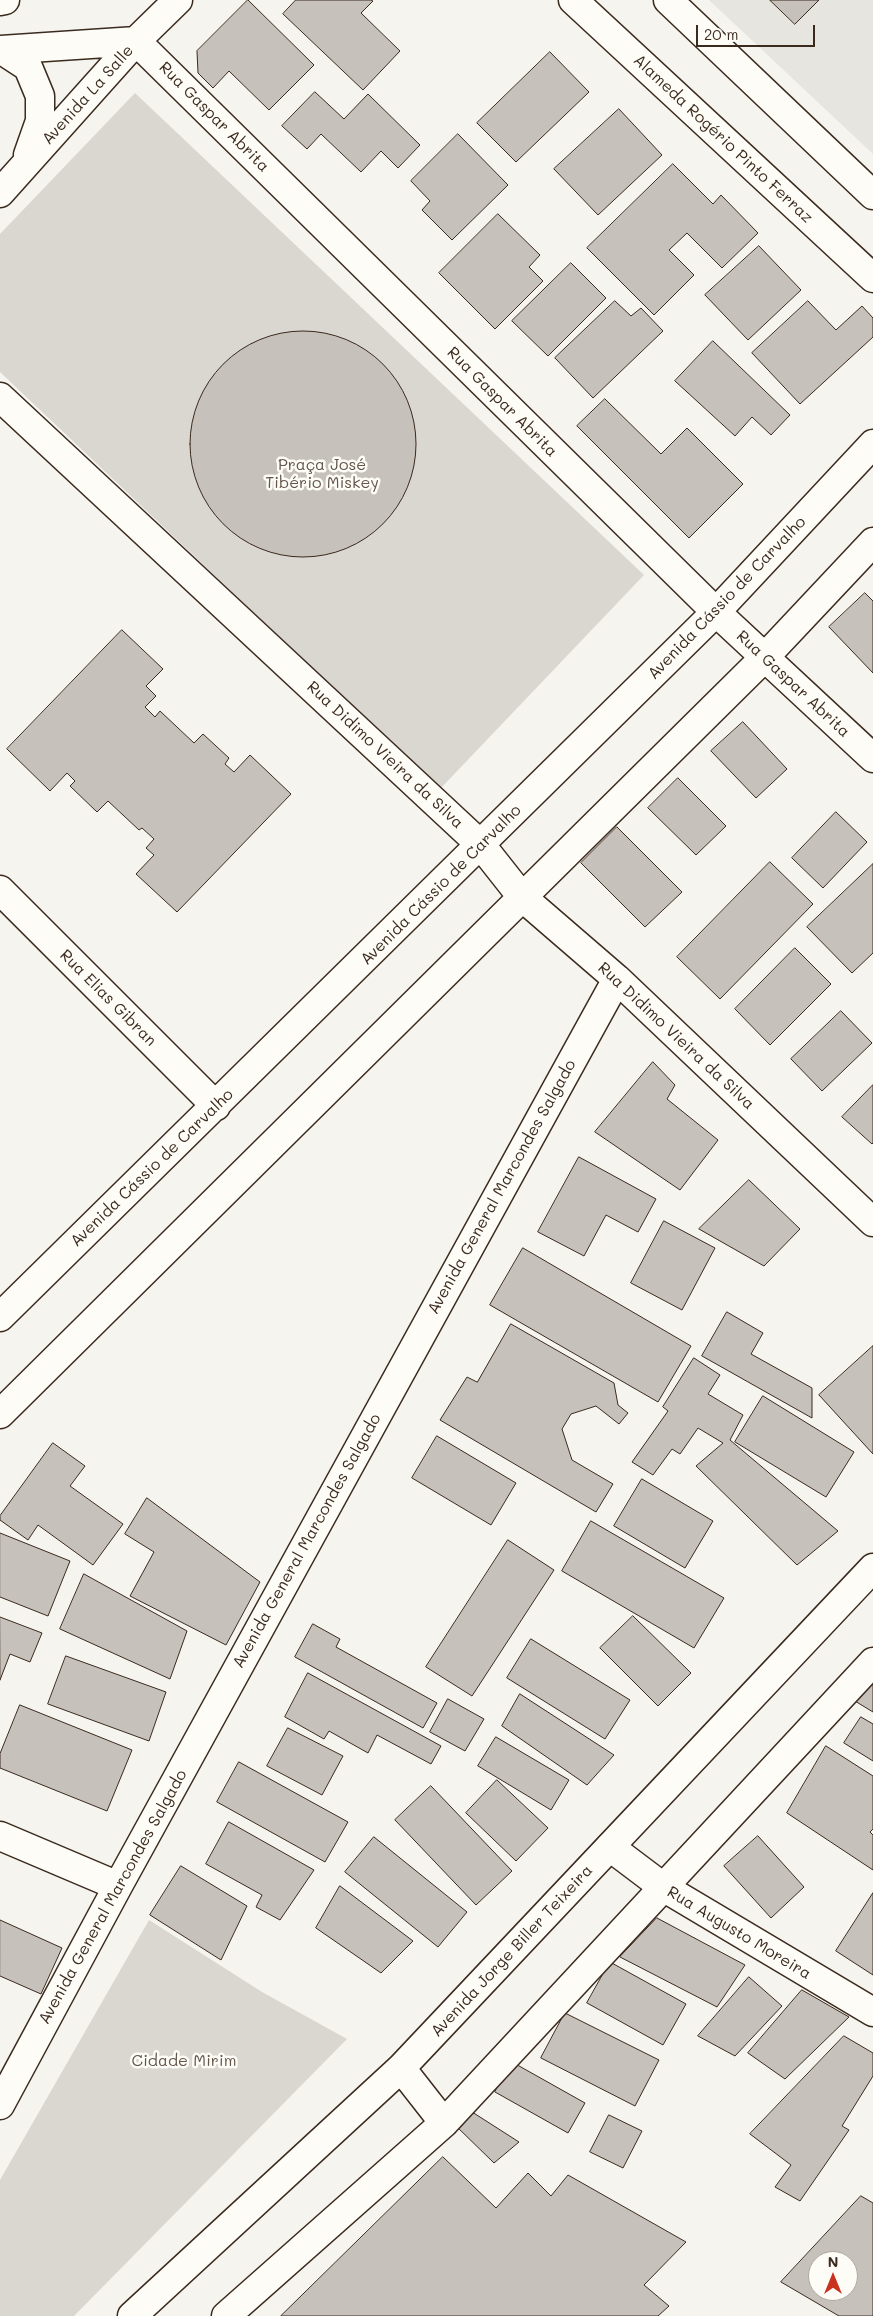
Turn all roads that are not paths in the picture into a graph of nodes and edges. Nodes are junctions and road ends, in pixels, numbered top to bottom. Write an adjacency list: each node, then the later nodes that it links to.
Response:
1 (5, 0): 5 (street)
2 (178, 0): 6 (street, Avenida La Salle)
3 (573, 0): 11 (street, Alameda Rogério Pinto Ferraz)
4 (668, 0): 10 (street)
5 (0, 1)
6 (136, 41): 7 (street); 8 (street, Avenida La Salle); 15 (street, Rua Gaspar Abrita)
7 (1, 50): 8 (street)
8 (23, 168): 9 (street, Avenida La Salle)
9 (0, 193)
10 (873, 195)
11 (873, 278)
12 (0, 397): 18 (street, Rua Didimo Vieira da Silva)
13 (873, 444): 15 (street, Avenida Cássio de Carvalho)
14 (873, 542): 16 (street)
15 (716, 612): 16 (street, Rua Gaspar Abrita); 18 (street, Avenida Cássio de Carvalho)
16 (764, 658): 17 (street, Rua Gaspar Abrita); 20 (street)
17 (873, 758)
18 (482, 845): 20 (street, Rua Didimo Vieira da Silva); 22 (street, Avenida Cássio de Carvalho)
19 (0, 890): 22 (street, Rua Elias Gibran)
20 (522, 897): 21 (street, Rua Didimo Vieira da Silva); 25 (street)
21 (617, 979): 23 (street, Rua Didimo Vieira da Silva); 30 (street, Avenida General Marcondes Salgado)
22 (216, 1106): 24 (street, Avenida Cássio de Carvalho)
23 (873, 1222)
24 (0, 1317)
25 (0, 1414)
26 (873, 1568): 29 (street, Avenida Jorge Biller Teixeira)
27 (873, 1662): 31 (street)
28 (0, 1836): 30 (street)
29 (610, 1847): 31 (street, Rua Augusto Moreira); 33 (street, Avenida Jorge Biller Teixeira)
30 (118, 1886): 34 (street, Avenida General Marcondes Salgado)
31 (662, 1888): 32 (street, Rua Augusto Moreira); 35 (street)
32 (873, 2012)
33 (401, 2068): 35 (street); 36 (street, Avenida Jorge Biller Teixeira)
34 (0, 2105)
35 (444, 2123): 37 (street)
36 (132, 2316)
37 (226, 2316)

